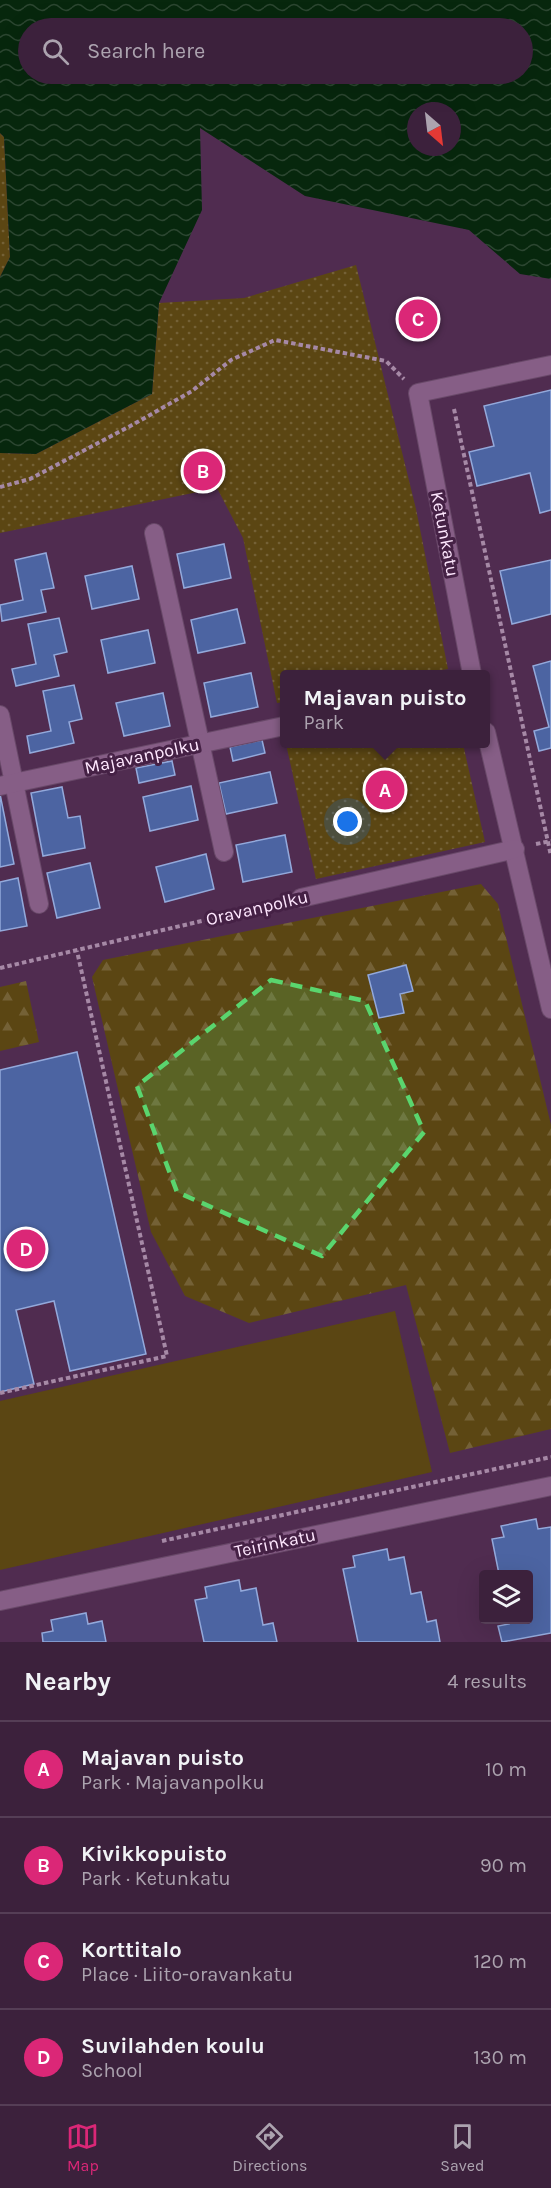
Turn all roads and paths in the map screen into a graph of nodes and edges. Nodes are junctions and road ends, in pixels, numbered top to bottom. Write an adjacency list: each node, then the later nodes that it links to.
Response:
1 (551, 365): 2 (street)
2 (449, 387): 3 (street); 14 (path)
3 (418, 393): 4 (path); 6 (street, Ketunkatu)
4 (0, 487)
5 (154, 532): 9 (street)
6 (471, 670)
7 (0, 715): 11 (street)
8 (280, 727): 9 (street, Majavanpolku)
9 (200, 744): 11 (street, Majavanpolku); 13 (street)
10 (490, 748): 12 (street)
11 (8, 784): 16 (street)
12 (515, 849): 15 (street, Oravanpolku); 19 (street)
13 (224, 852)
14 (551, 856)
15 (301, 898): 17 (path, Oravanpolku)
16 (39, 904)
17 (77, 951): 18 (path, Oravanpolku); 20 (path)
18 (0, 968)
19 (551, 1009)
20 (0, 1394)
21 (551, 1457): 23 (path)
22 (551, 1486): 24 (street, Teirinkatu)
23 (152, 1544)
24 (0, 1601)

